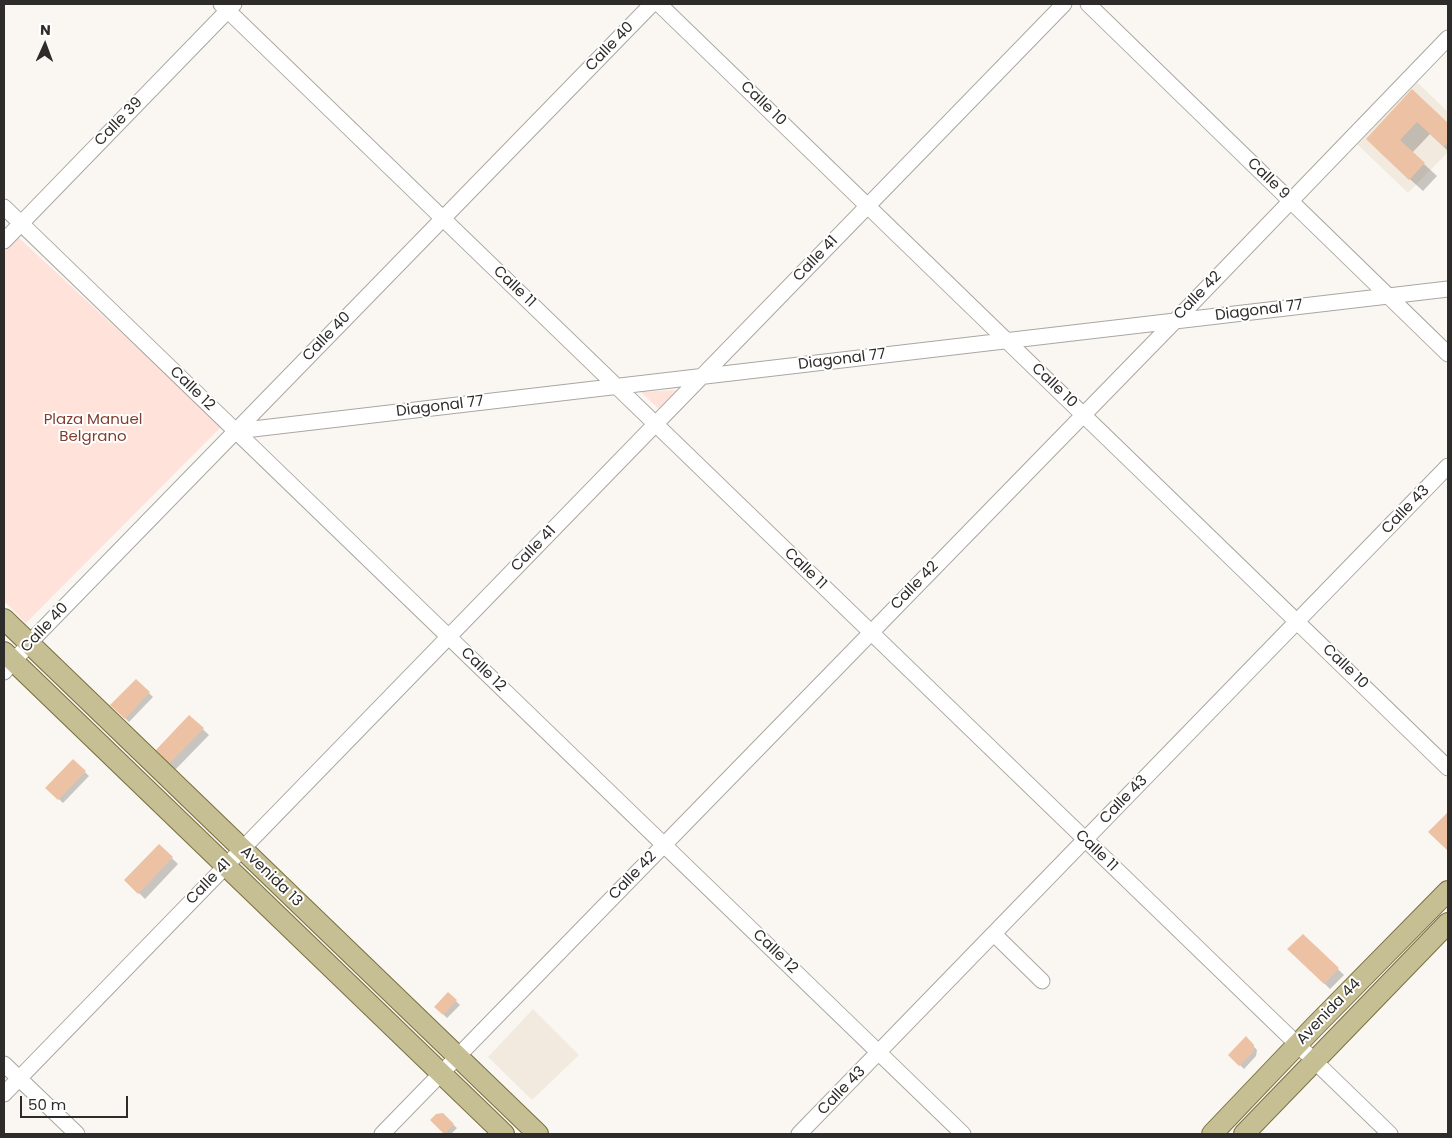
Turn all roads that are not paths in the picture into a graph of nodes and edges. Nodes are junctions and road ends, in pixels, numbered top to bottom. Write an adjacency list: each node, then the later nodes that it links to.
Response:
1 (652, 4): 10 (street, Calle 40)
2 (659, 4): 8 (street, Calle 10)
3 (1064, 4): 8 (street, Calle 41)
4 (1088, 4): 7 (street, Calle 9)
5 (228, 6): 10 (street, Calle 11); 11 (street, Calle 39)
6 (1448, 38): 7 (street, Calle 42)
7 (1290, 200): 14 (street, Calle 9); 15 (street, Calle 42)
8 (868, 206): 16 (street, Calle 10); 18 (street, Calle 41)
9 (4, 207): 11 (street, Calle 12)
10 (443, 218): 19 (street, Calle 11); 22 (street, Calle 40)
11 (21, 223): 12 (street, Calle 39); 22 (street, Calle 12)
12 (4, 241)
13 (1448, 289): 14 (street, Diagonal 77)
14 (1388, 296): 15 (street, Diagonal 77); 17 (street, Calle 9)
15 (1175, 321): 16 (street, Diagonal 77); 20 (street, Calle 42)
16 (1008, 341): 18 (street, Diagonal 77); 20 (street, Calle 10)
17 (1448, 354)
18 (703, 376): 19 (street, Diagonal 77); 21 (street, Calle 41)
19 (616, 386): 21 (street, Calle 11); 22 (street, Diagonal 77)
20 (1083, 414): 25 (street, Calle 10); 26 (street, Calle 42)
21 (655, 424): 26 (street, Calle 11); 27 (street, Calle 41)
22 (236, 431): 27 (street, Calle 12); 28 (street, Calle 40)
23 (1448, 466): 25 (street, Calle 43)
24 (4, 619): 28 (main road, Avenida 13)
25 (1298, 622): 30 (street, Calle 10); 31 (street, Calle 43)
26 (870, 632): 31 (street, Calle 11); 32 (street, Calle 42)
27 (449, 637): 32 (street, Calle 12); 33 (street, Calle 41)
28 (30, 645): 29 (street, Calle 40); 33 (main road, Avenida 13)
29 (7, 662): 34 (main road, Avenida 13)
30 (1448, 768)
31 (1085, 840): 37 (street, Calle 43); 39 (street, Calle 11)
32 (664, 845): 40 (street, Calle 12); 41 (street, Calle 42)
33 (242, 848): 34 (street, Calle 41); 41 (main road, Avenida 13)
34 (225, 866): 44 (main road, Avenida 13); 45 (street, Calle 41)
35 (1448, 891): 39 (main road, Avenida 44)
36 (1448, 923): 42 (main road, Avenida 44)
37 (994, 934): 38 (street); 40 (street, Calle 43)
38 (1042, 982)
39 (1298, 1044): 42 (street, Calle 11); 53 (main road, Avenida 44)
40 (879, 1052): 51 (street, Calle 43); 52 (street, Calle 12)
41 (458, 1057): 44 (street, Calle 42); 50 (main road, Avenida 13)
42 (1314, 1062): 54 (main road, Avenida 44); 55 (street, Calle 11)
43 (4, 1064): 45 (street)
44 (441, 1073): 48 (street, Calle 42); 49 (main road, Avenida 13)
45 (19, 1078): 46 (street, Calle 41); 47 (street)
46 (4, 1094)
47 (77, 1134)
48 (382, 1134)
49 (504, 1134)
50 (538, 1134)
51 (799, 1134)
52 (963, 1134)
53 (1212, 1134)
54 (1244, 1134)
55 (1390, 1134)

